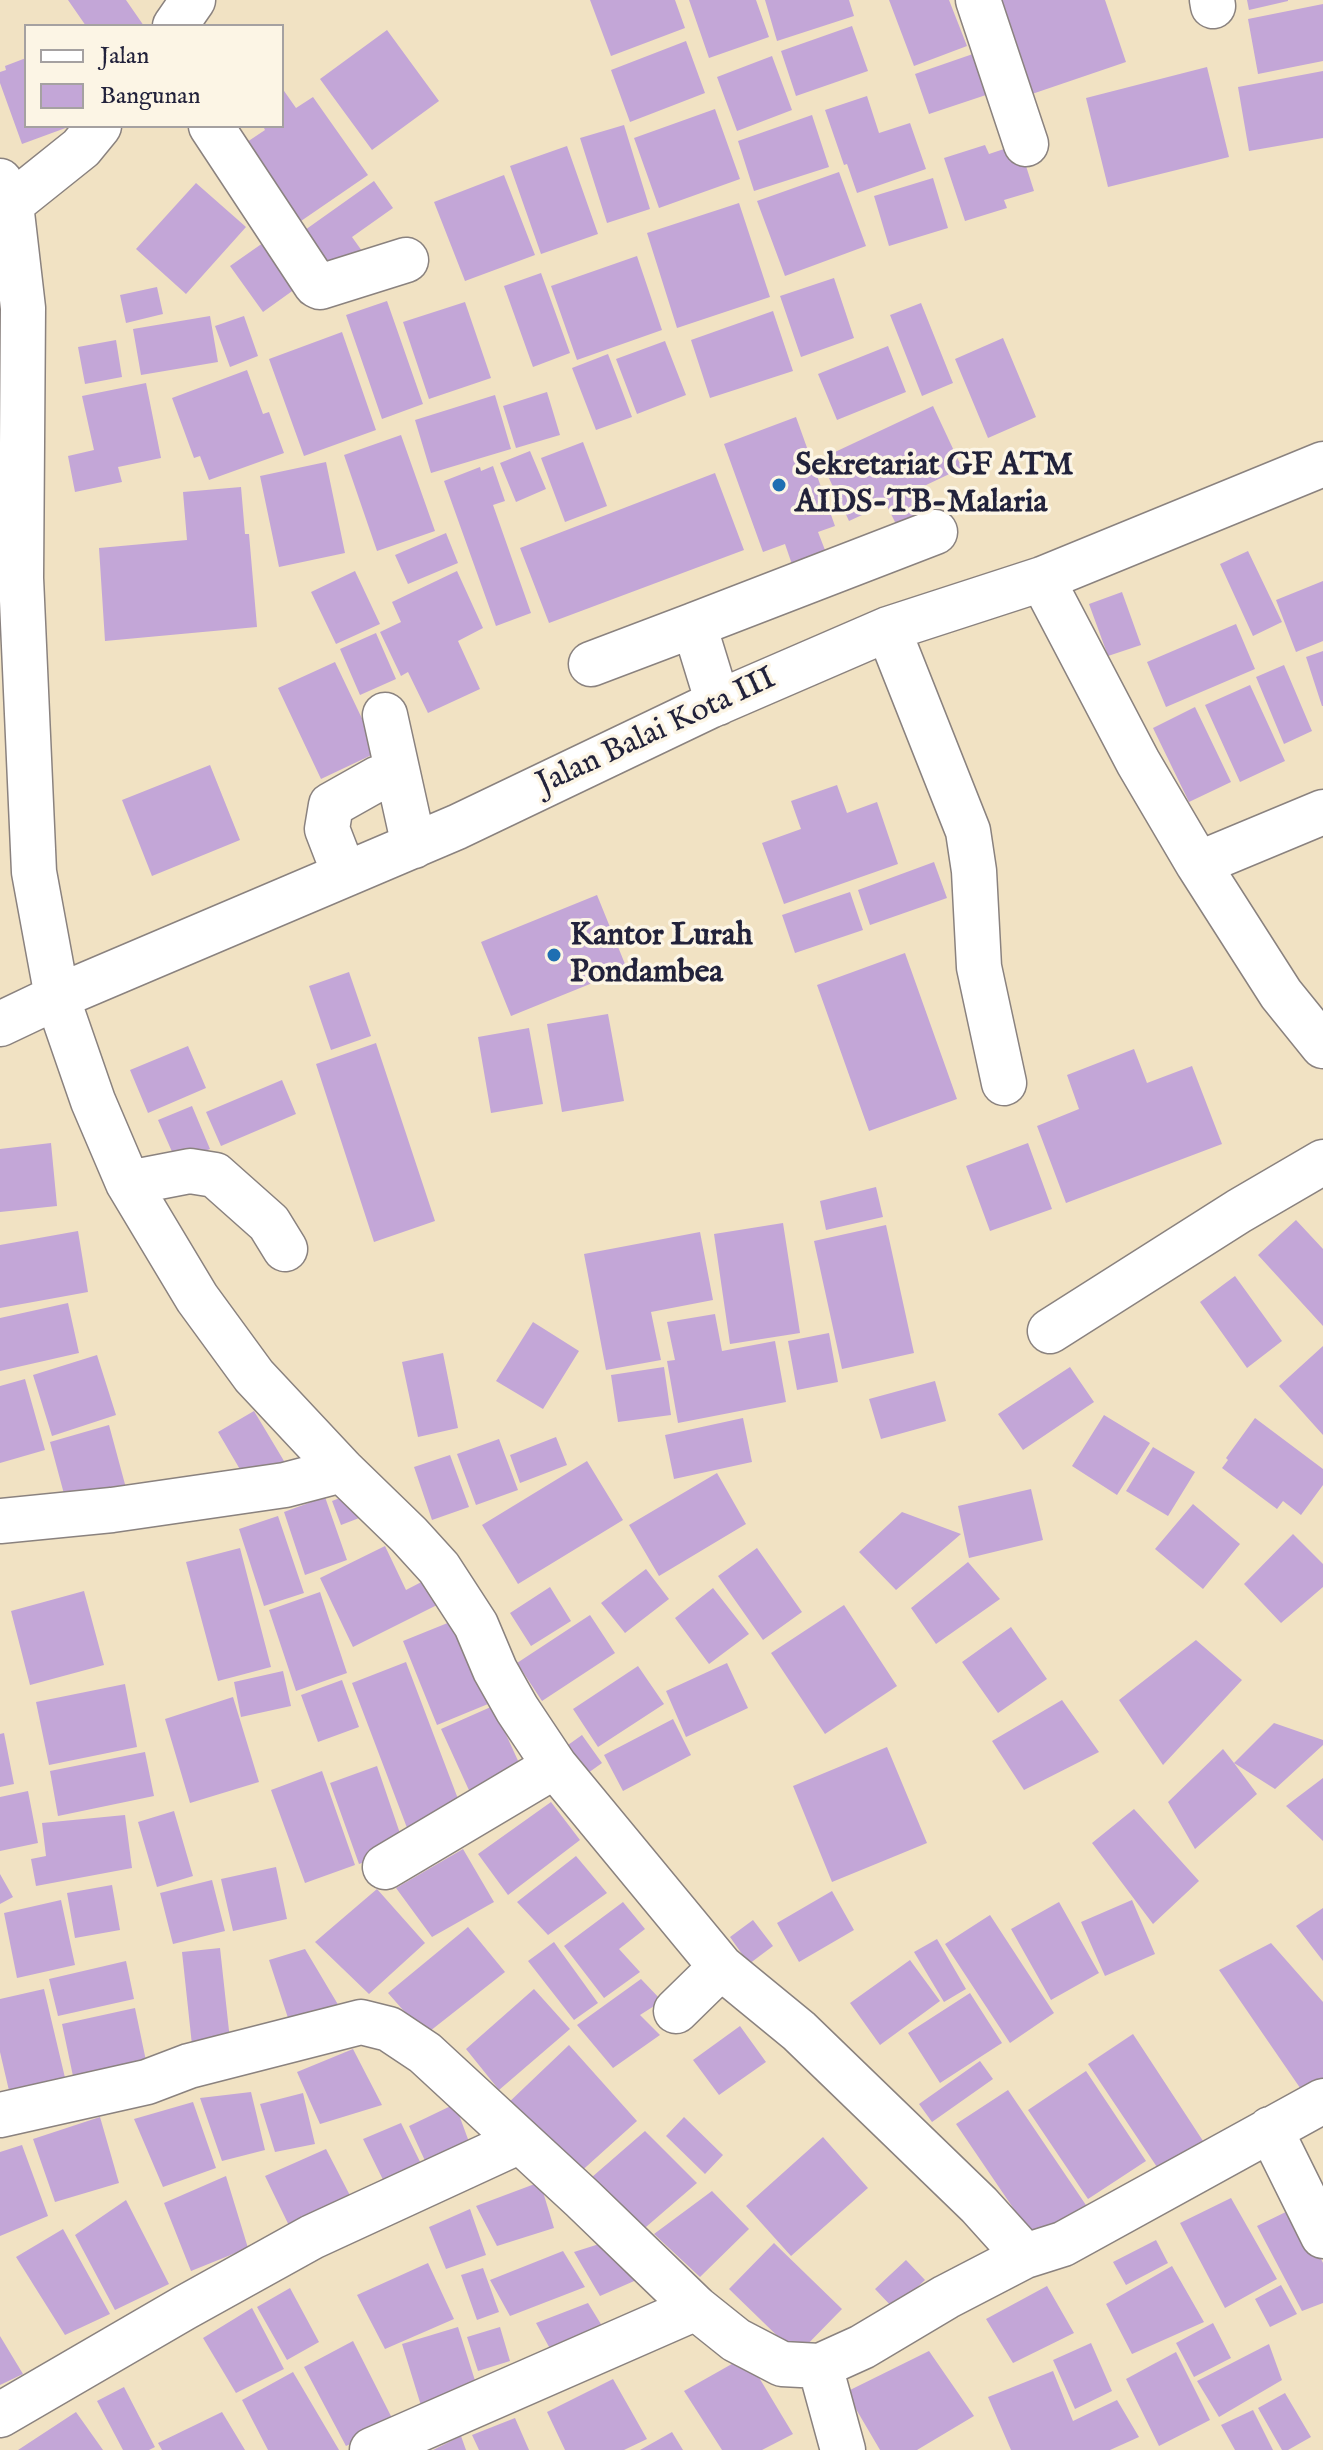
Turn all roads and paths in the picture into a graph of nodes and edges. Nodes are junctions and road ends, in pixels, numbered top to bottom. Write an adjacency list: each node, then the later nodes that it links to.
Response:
1 (193, 0): 3 (street)
2 (978, 0): 6 (street)
3 (176, 24)
4 (97, 128): 7 (street)
5 (212, 128): 8 (street)
6 (1026, 144)
7 (6, 193): 10 (street)
8 (406, 260)
9 (1323, 464): 12 (street, Jalan Balai Kota III)
10 (10, 485): 23 (street)
11 (935, 532): 13 (street)
12 (1042, 579): 14 (street, Jalan Balai Kota III); 21 (street)
13 (694, 625): 15 (street); 16 (street)
14 (888, 629): 16 (street, Jalan Balai Kota III); 26 (street)
15 (591, 664)
16 (718, 703): 20 (street, Jalan Balai Kota III)
17 (385, 715): 20 (street)
18 (379, 778): 22 (street)
19 (1323, 812): 21 (street)
20 (414, 846): 22 (street, Jalan Balai Kota III)
21 (1198, 864): 25 (street)
22 (344, 873): 23 (street, Jalan Balai Kota III)
23 (57, 997): 24 (street, Jalan Balai Kota III); 28 (street)
24 (0, 1024)
25 (1323, 1046)
26 (1004, 1083)
27 (1323, 1162): 30 (street)
28 (128, 1183): 29 (street); 31 (street)
29 (285, 1249)
30 (1050, 1331)
31 (342, 1470): 32 (street); 33 (street)
32 (0, 1521)
33 (555, 1766): 34 (street); 35 (street)
34 (385, 1867)
35 (721, 1967): 36 (street); 42 (street)
36 (676, 2011)
37 (1323, 2101): 39 (street)
38 (0, 2115): 40 (street)
39 (1270, 2129): 41 (street); 42 (street)
40 (518, 2142): 43 (street); 45 (street)
41 (1323, 2236)
42 (1025, 2256): 44 (street)
43 (696, 2308): 44 (street); 46 (street)
44 (820, 2366): 47 (street)
45 (0, 2415)
46 (396, 2445)
47 (843, 2450)

